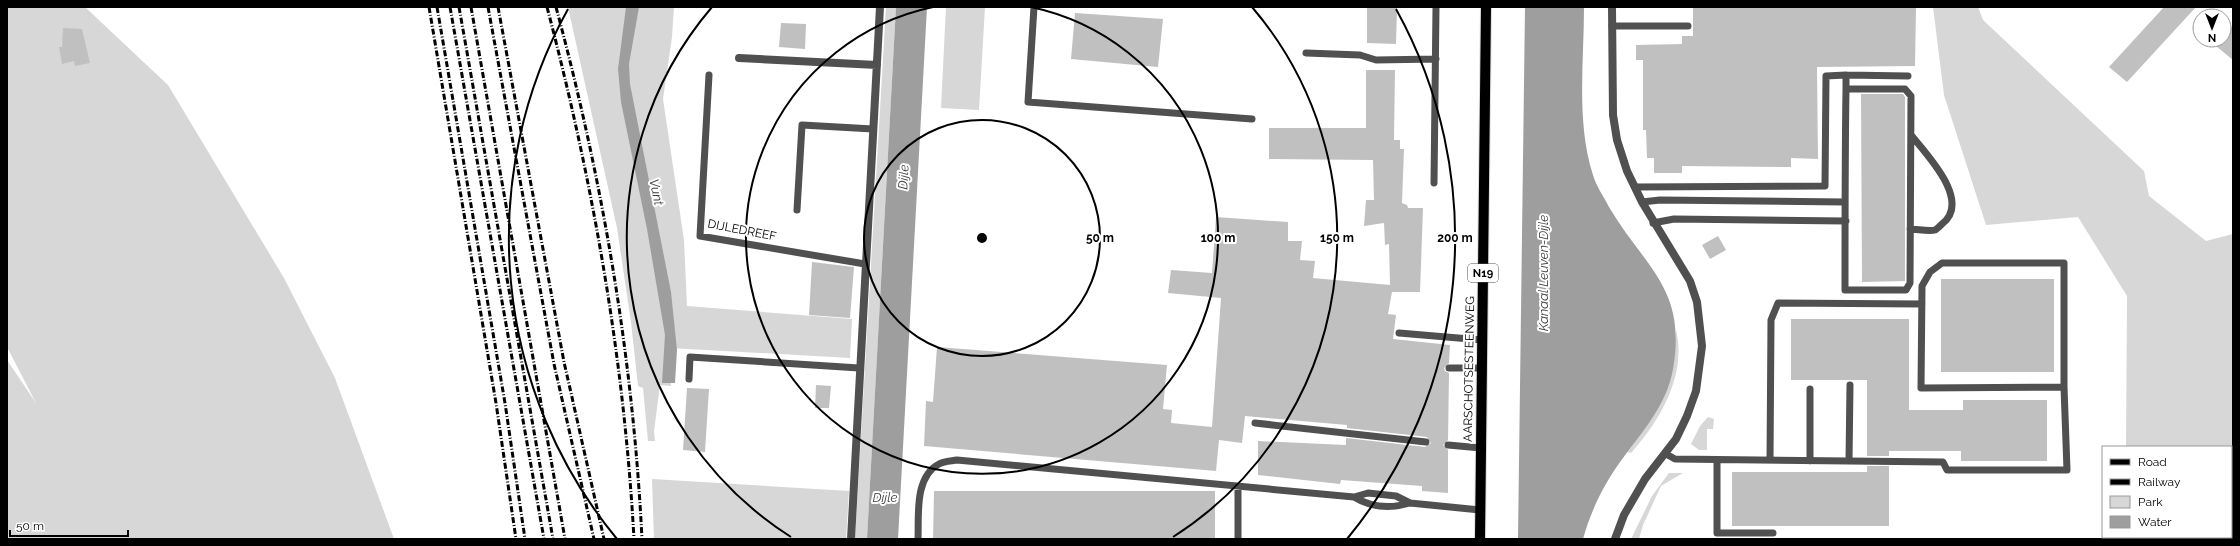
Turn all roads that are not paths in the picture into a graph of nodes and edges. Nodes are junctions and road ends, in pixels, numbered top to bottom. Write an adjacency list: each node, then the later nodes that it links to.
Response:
1 (880, 7): 11 (street)
2 (1034, 7): 16 (lane)
3 (1436, 7): 10 (lane)
4 (1486, 7): 30 (main road, AARSCHOTSESTEENWEG / N19)
5 (1612, 7): 6 (street)
6 (1612, 26): 7 (lane); 20 (street)
7 (1688, 26)
8 (1306, 53): 10 (lane)
9 (739, 58): 11 (street)
10 (1436, 59): 19 (lane)
11 (877, 65): 17 (street)
12 (709, 75): 27 (lane, DIJLEDREEF)
13 (1846, 75): 14 (lane); 15 (lane); 20 (lane)
14 (1908, 76)
15 (1846, 89): 18 (lane); 22 (lane)
16 (1252, 119)
17 (873, 129): 23 (lane); 27 (street)
18 (1911, 135): 26 (lane); 26 (lane)
19 (1434, 183)
20 (1635, 187): 21 (street)
21 (1642, 202): 22 (lane); 25 (street)
22 (1845, 202): 24 (lane)
23 (797, 210)
24 (1846, 221): 25 (lane); 26 (lane)
25 (1653, 223): 42 (street)
26 (1910, 229)
27 (864, 264): 31 (street)
28 (1922, 304): 36 (lane); 36 (lane); 44 (lane)
29 (1399, 333): 30 (lane)
30 (1482, 340): 33 (main road, AARSCHOTSESTEENWEG / N19)
31 (859, 368): 34 (lane); 52 (street)
32 (1449, 368): 33 (lane)
33 (1482, 368): 41 (main road, AARSCHOTSESTEENWEG / N19)
34 (689, 379)
35 (1850, 385): 46 (lane)
36 (2064, 387): 46 (lane)
37 (1810, 389): 45 (lane)
38 (1255, 423): 39 (lane)
39 (1426, 442)
40 (1448, 445): 41 (lane)
41 (1481, 448): 50 (main road, AARSCHOTSESTEENWEG / N19)
42 (1666, 454): 43 (lane); 56 (street)
43 (1717, 460): 44 (lane); 51 (lane)
44 (1770, 460): 45 (lane)
45 (1810, 461): 46 (lane)
46 (1849, 461)
47 (1238, 487): 48 (lane); 53 (lane); 54 (lane)
48 (1354, 498): 49 (lane); 49 (lane)
49 (1410, 503): 50 (lane)
50 (1480, 510): 55 (main road, AARSCHOTSESTEENWEG / N19)
51 (1773, 533)
52 (851, 539)
53 (918, 539)
54 (1238, 539)
55 (1480, 539)
56 (1615, 539)

